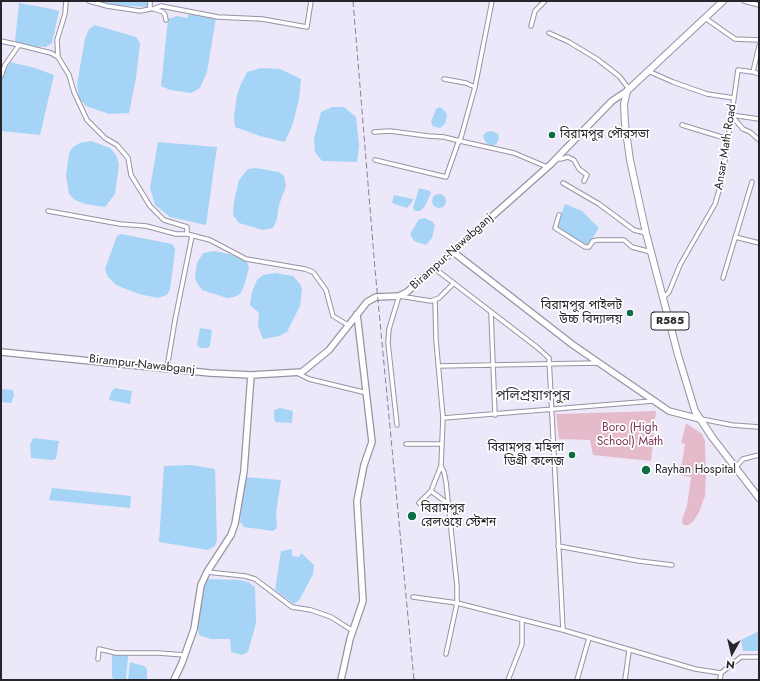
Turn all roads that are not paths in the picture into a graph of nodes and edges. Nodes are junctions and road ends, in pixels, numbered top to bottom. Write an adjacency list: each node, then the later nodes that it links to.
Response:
1 (66, 1): 19 (street)
2 (89, 1): 10 (street)
3 (150, 1): 10 (street)
4 (311, 1): 10 (street)
5 (492, 1): 25 (street)
6 (545, 1): 13 (street)
7 (723, 1): 11 (main road)
8 (744, 1): 9 (street)
9 (759, 5)
10 (152, 9): 12 (street)
11 (704, 18): 15 (street); 20 (main road)
12 (166, 20)
13 (531, 26)
14 (549, 33): 26 (street)
15 (759, 40)
16 (1, 41): 17 (street)
17 (18, 46): 19 (street); 23 (street)
18 (759, 46): 21 (street)
19 (58, 57): 44 (street)
20 (647, 71): 26 (main road); 27 (street, Ansar Math Road)
21 (753, 72): 22 (street); 27 (street)
22 (759, 74)
23 (1, 76)
24 (444, 79): 25 (street)
25 (476, 87): 34 (street)
26 (628, 90): 35 (street, Birampur-Nawabganj); 43 (main road, R585)
27 (734, 98): 28 (street, Ansar Math Road)
28 (731, 115): 29 (street); 32 (street, Ansar Math Road); 33 (street)
29 (759, 119)
30 (682, 125): 32 (street)
31 (374, 132): 34 (street)
32 (728, 139): 54 (street, Ansar Math Road)
33 (759, 140)
34 (460, 141): 36 (street); 37 (street)
35 (557, 158): 37 (street, Birampur-Nawabganj); 38 (street)
36 (375, 160)
37 (547, 167): 48 (street, Birampur-Nawabganj)
38 (584, 181)
39 (752, 182): 46 (street)
40 (563, 183): 43 (street)
41 (48, 211): 44 (street)
42 (559, 214): 49 (street)
43 (646, 233): 49 (main road, R585)
44 (187, 234): 45 (street)
45 (192, 236): 58 (street); 64 (street)
46 (735, 238): 47 (street); 51 (street)
47 (759, 242)
48 (452, 251): 50 (street, Birampur-Nawabganj); 61 (street)
49 (651, 252): 54 (main road, R585)
50 (434, 268): 52 (street); 53 (street, Birampur-Nawabganj)
51 (723, 278)
52 (454, 283): 55 (street); 56 (street)
53 (398, 296): 55 (street); 57 (street, Birampur-Nawabganj); 73 (street)
54 (664, 297): 72 (main road, R585)
55 (435, 300): 63 (street)
56 (491, 313): 60 (street); 62 (street)
57 (357, 314): 58 (street, Birampur-Nawabganj); 67 (street)
58 (348, 325): 65 (street, Birampur-Nawabganj)
59 (1, 352): 64 (street, Birampur-Nawabganj)
60 (550, 363): 61 (street); 62 (street); 69 (street)
61 (600, 363): 68 (street)
62 (493, 365): 63 (street); 70 (street)
63 (438, 366): 71 (street)
64 (167, 368): 66 (street, Birampur-Nawabganj)
65 (297, 373): 66 (street, Birampur-Nawabganj); 67 (street)
66 (252, 375): 86 (street)
67 (367, 393): 91 (street)
68 (655, 401): 69 (street); 72 (street)
69 (550, 409): 70 (street); 84 (street)
70 (495, 414): 71 (street)
71 (443, 418): 76 (street)
72 (700, 419): 74 (street); 79 (main road, R585)
73 (396, 425)
74 (759, 427)
75 (406, 444): 76 (street)
76 (441, 444): 78 (street)
77 (759, 455): 79 (street)
78 (441, 466): 80 (street); 83 (street)
79 (735, 468): 81 (main road, R585)
80 (431, 491): 82 (street); 83 (street)
81 (759, 498)
82 (419, 503)
83 (448, 503): 88 (street)
84 (558, 546): 85 (street); 90 (street)
85 (672, 565)
86 (207, 572): 91 (street); 95 (street)
87 (413, 598): 88 (street)
88 (457, 603): 89 (street); 94 (street)
89 (522, 621): 90 (street); 101 (street)
90 (563, 630): 92 (street)
91 (353, 631): 100 (street)
92 (589, 638): 93 (street); 102 (street)
93 (629, 651): 98 (street); 103 (street)
94 (446, 654)
95 (185, 655): 97 (street); 99 (street)
96 (759, 657): 98 (street)
97 (98, 660)
98 (722, 673): 104 (street)
99 (174, 680)
100 (341, 680)
101 (508, 680)
102 (577, 680)
103 (625, 680)
104 (720, 680)

